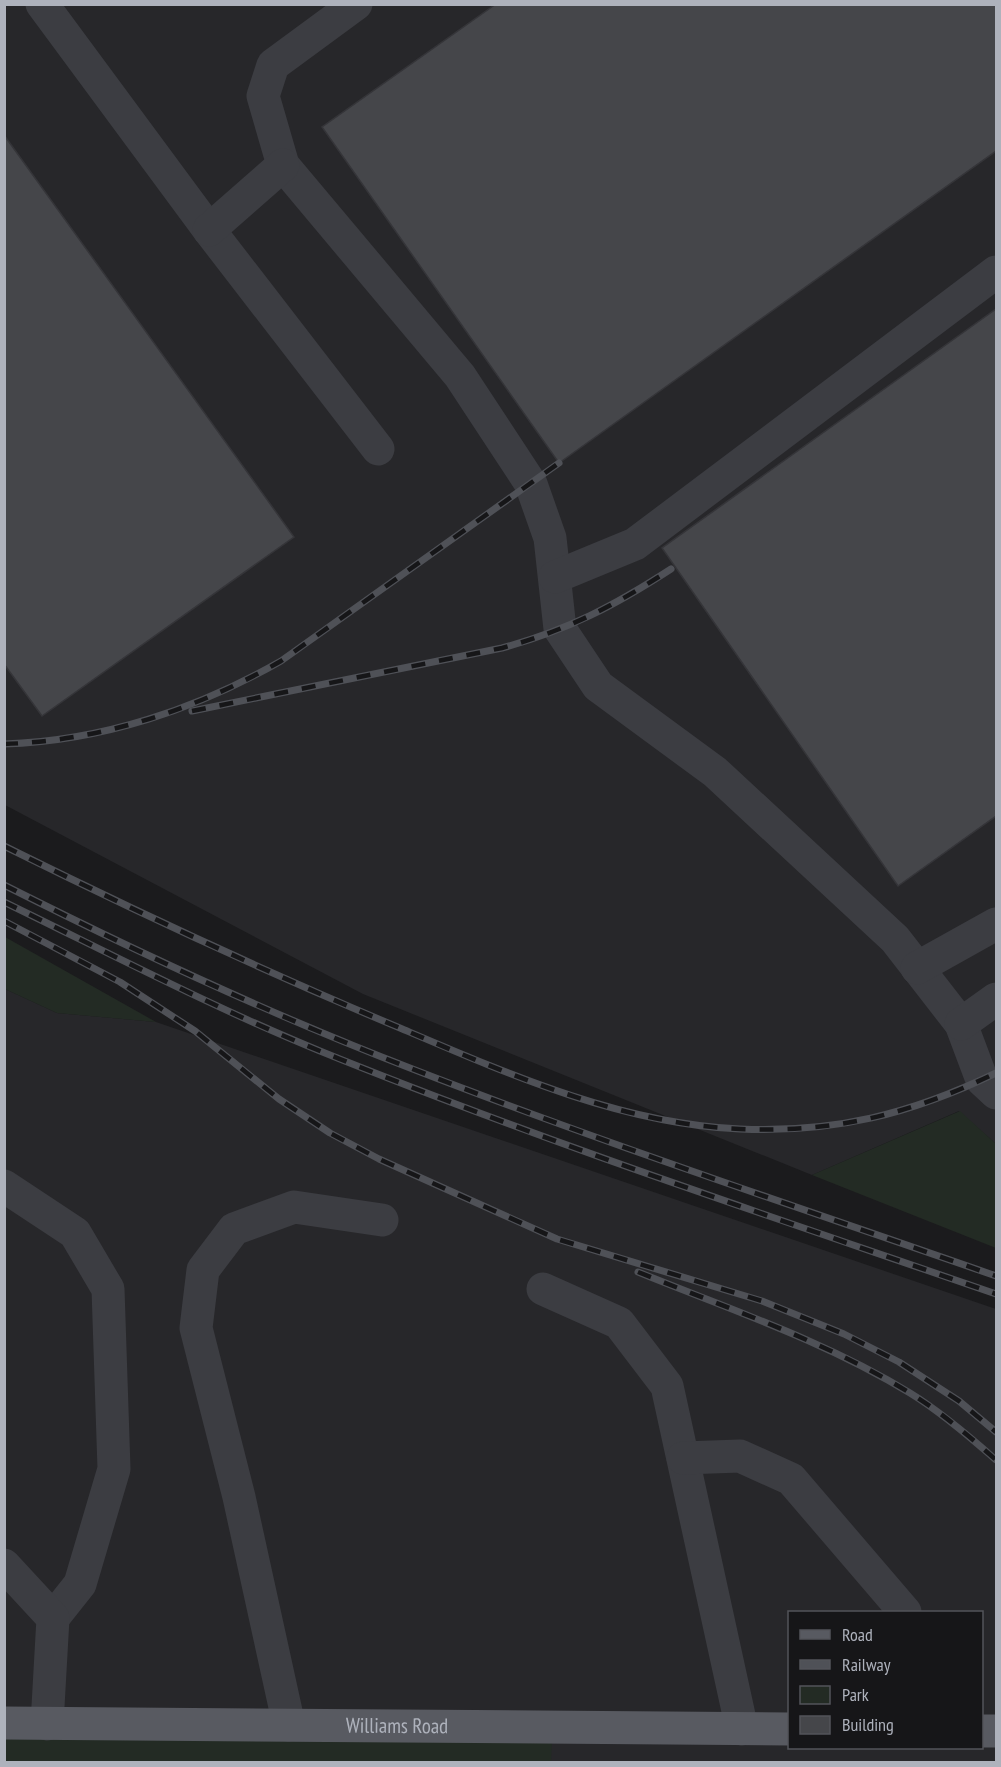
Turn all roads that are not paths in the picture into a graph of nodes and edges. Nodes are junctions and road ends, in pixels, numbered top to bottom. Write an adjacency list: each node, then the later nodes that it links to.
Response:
1 (42, 4): 4 (lane)
2 (356, 4): 3 (lane)
3 (284, 165): 4 (lane); 7 (lane)
4 (209, 230): 6 (lane)
5 (996, 272): 7 (lane)
6 (378, 449)
7 (555, 577): 9 (lane)
8 (996, 924): 9 (lane)
9 (917, 968): 11 (lane)
10 (996, 999): 11 (lane)
11 (961, 1024): 12 (lane)
12 (996, 1094)
13 (4, 1186): 19 (lane)
14 (382, 1220): 22 (lane)
15 (543, 1289): 16 (lane)
16 (683, 1458): 18 (lane); 23 (lane)
17 (4, 1565): 19 (lane)
18 (904, 1611)
19 (53, 1618): 21 (lane)
20 (4, 1723): 21 (main road, Williams Road)
21 (47, 1724): 22 (main road, Williams Road)
22 (289, 1725): 23 (main road, Williams Road)
23 (742, 1729): 24 (main road, Williams Road)
24 (788, 1729)

